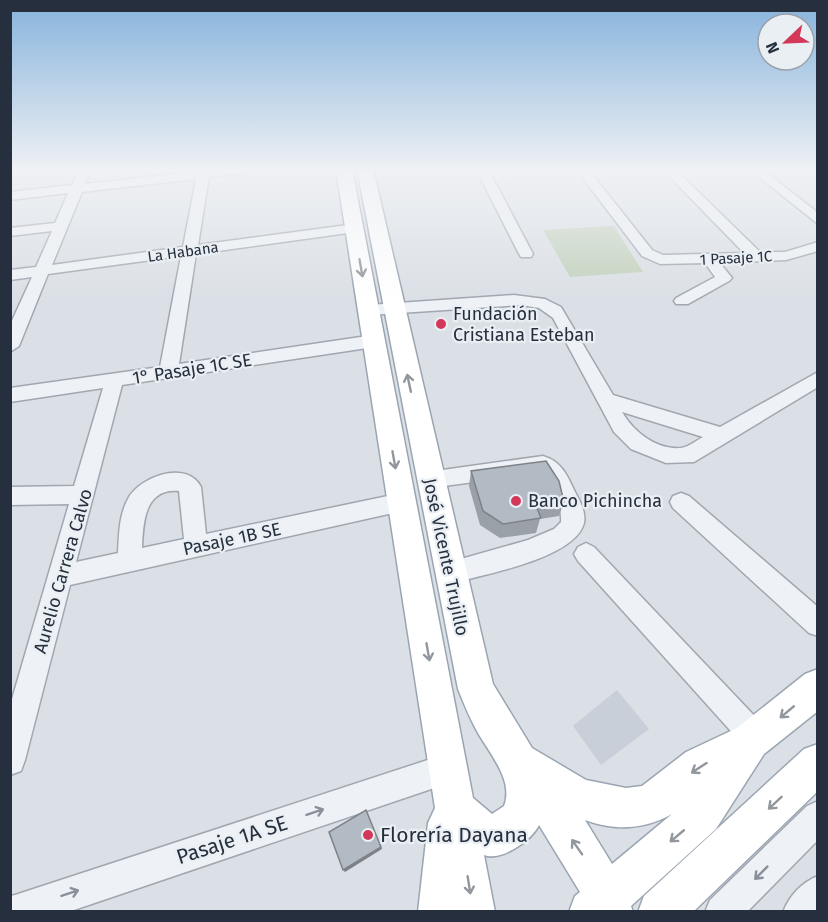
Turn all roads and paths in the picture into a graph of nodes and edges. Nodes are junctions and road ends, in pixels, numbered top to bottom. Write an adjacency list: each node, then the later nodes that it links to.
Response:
1 (67, 212): 8 (street)
2 (197, 212): 12 (street)
3 (352, 212): 9 (main road, José Vicente Trujillo)
4 (369, 212): 19 (main road, José Vicente Trujillo)
5 (504, 212): 13 (street)
6 (616, 212): 15 (street, 1 Pasaje 1C)
7 (711, 212): 14 (street)
8 (61, 226): 10 (street); 16 (street)
9 (355, 228): 12 (street, La Habana); 19 (main road, José Vicente Trujillo, one-way to 19)
10 (10, 232)
11 (818, 246): 14 (street, 1 Pasaje 1C)
12 (190, 251): 16 (street, La Habana); 23 (street)
13 (526, 254)
14 (757, 258): 15 (street, 1 Pasaje 1C)
15 (710, 260): 18 (street)
16 (42, 270): 17 (street, La Habana); 20 (street)
17 (10, 274)
18 (682, 301)
19 (381, 309): 21 (main road, José Vicente Trujillo); 27 (street); 29 (main road, José Vicente Trujillo, one-way to 19)
20 (15, 326): 22 (street)
21 (374, 341): 23 (street, 1° Pasaje 1C SE); 32 (main road, José Vicente Trujillo, one-way to 32)
22 (10, 346)
23 (168, 373): 25 (street, 1° Pasaje 1C SE)
24 (818, 378): 28 (street)
25 (114, 381): 26 (street, 1° Pasaje 1C SE); 30 (street, Aurelio Carrera Calvo)
26 (10, 395)
27 (607, 400): 28 (street); 28 (street)
28 (722, 435)
29 (429, 479): 37 (main road, José Vicente Trujillo); 37 (street)
30 (84, 495): 31 (street); 38 (street, Aurelio Carrera Calvo)
31 (10, 496)
32 (402, 502): 34 (street, Pasaje 1B SE); 45 (main road, José Vicente Trujillo, one-way to 45)
33 (681, 502): 39 (street)
34 (196, 547): 36 (street, Pasaje 1B SE); 36 (street)
35 (586, 554): 42 (street)
36 (129, 561): 38 (street, Pasaje 1B SE)
37 (449, 573): 41 (main road, José Vicente Trujillo)
38 (62, 576): 43 (street, Aurelio Carrera Calvo)
39 (818, 624)
40 (818, 687): 42 (main road, one-way to 42)
41 (502, 739): 42 (main road, one-way to 41); 45 (main road); 48 (main road, José Vicente Trujillo, one-way to 41)
42 (754, 740): 48 (main road, one-way to 48)
43 (10, 760)
44 (818, 763): 52 (main road, one-way to 52)
45 (453, 787): 49 (street, Pasaje 1A SE, one-way to 45); 50 (main road); 51 (main road, José Vicente Trujillo, one-way to 51)
46 (818, 817): 53 (street, one-way to 53)
47 (818, 893): 54 (street)
48 (603, 907)
49 (15, 912)
50 (440, 912)
51 (473, 912)
52 (660, 912)
53 (722, 912)
54 (800, 912)

